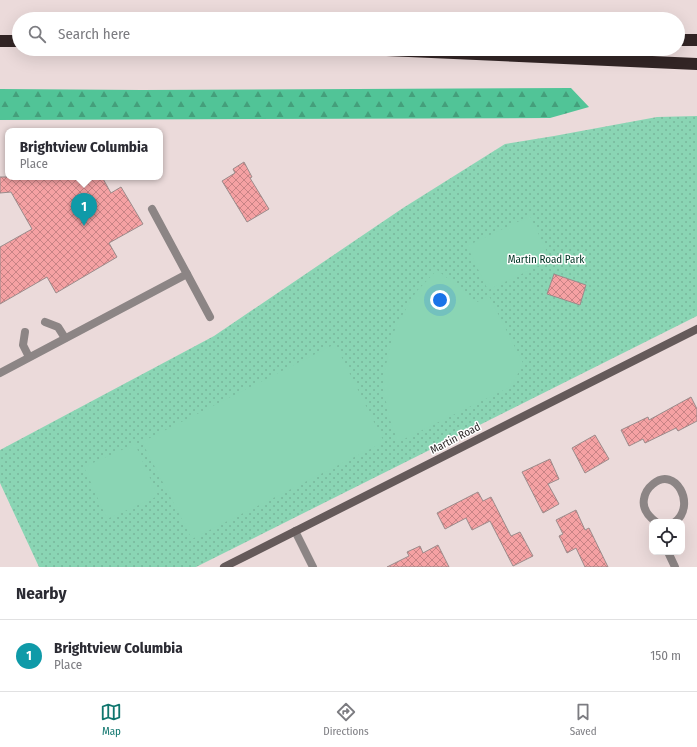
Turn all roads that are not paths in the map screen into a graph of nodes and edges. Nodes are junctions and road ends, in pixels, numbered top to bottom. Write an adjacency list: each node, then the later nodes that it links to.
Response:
1 (685, 40): 2 (highway)
2 (697, 40)
3 (0, 41): 4 (highway)
4 (12, 41)
5 (519, 56): 6 (highway)
6 (697, 64)
7 (152, 209): 8 (street)
8 (187, 274): 9 (street); 13 (street)
9 (210, 317)
10 (45, 322): 13 (street)
11 (697, 329): 18 (street, Martin Road)
12 (25, 332): 14 (street)
13 (65, 338): 14 (street)
14 (29, 357): 15 (street)
15 (0, 373)
16 (652, 519): 17 (street)
17 (681, 519)
18 (295, 531): 20 (street, Martin Road); 21 (street)
19 (669, 555): 22 (street)
20 (224, 567)
21 (314, 567)
22 (675, 567)

